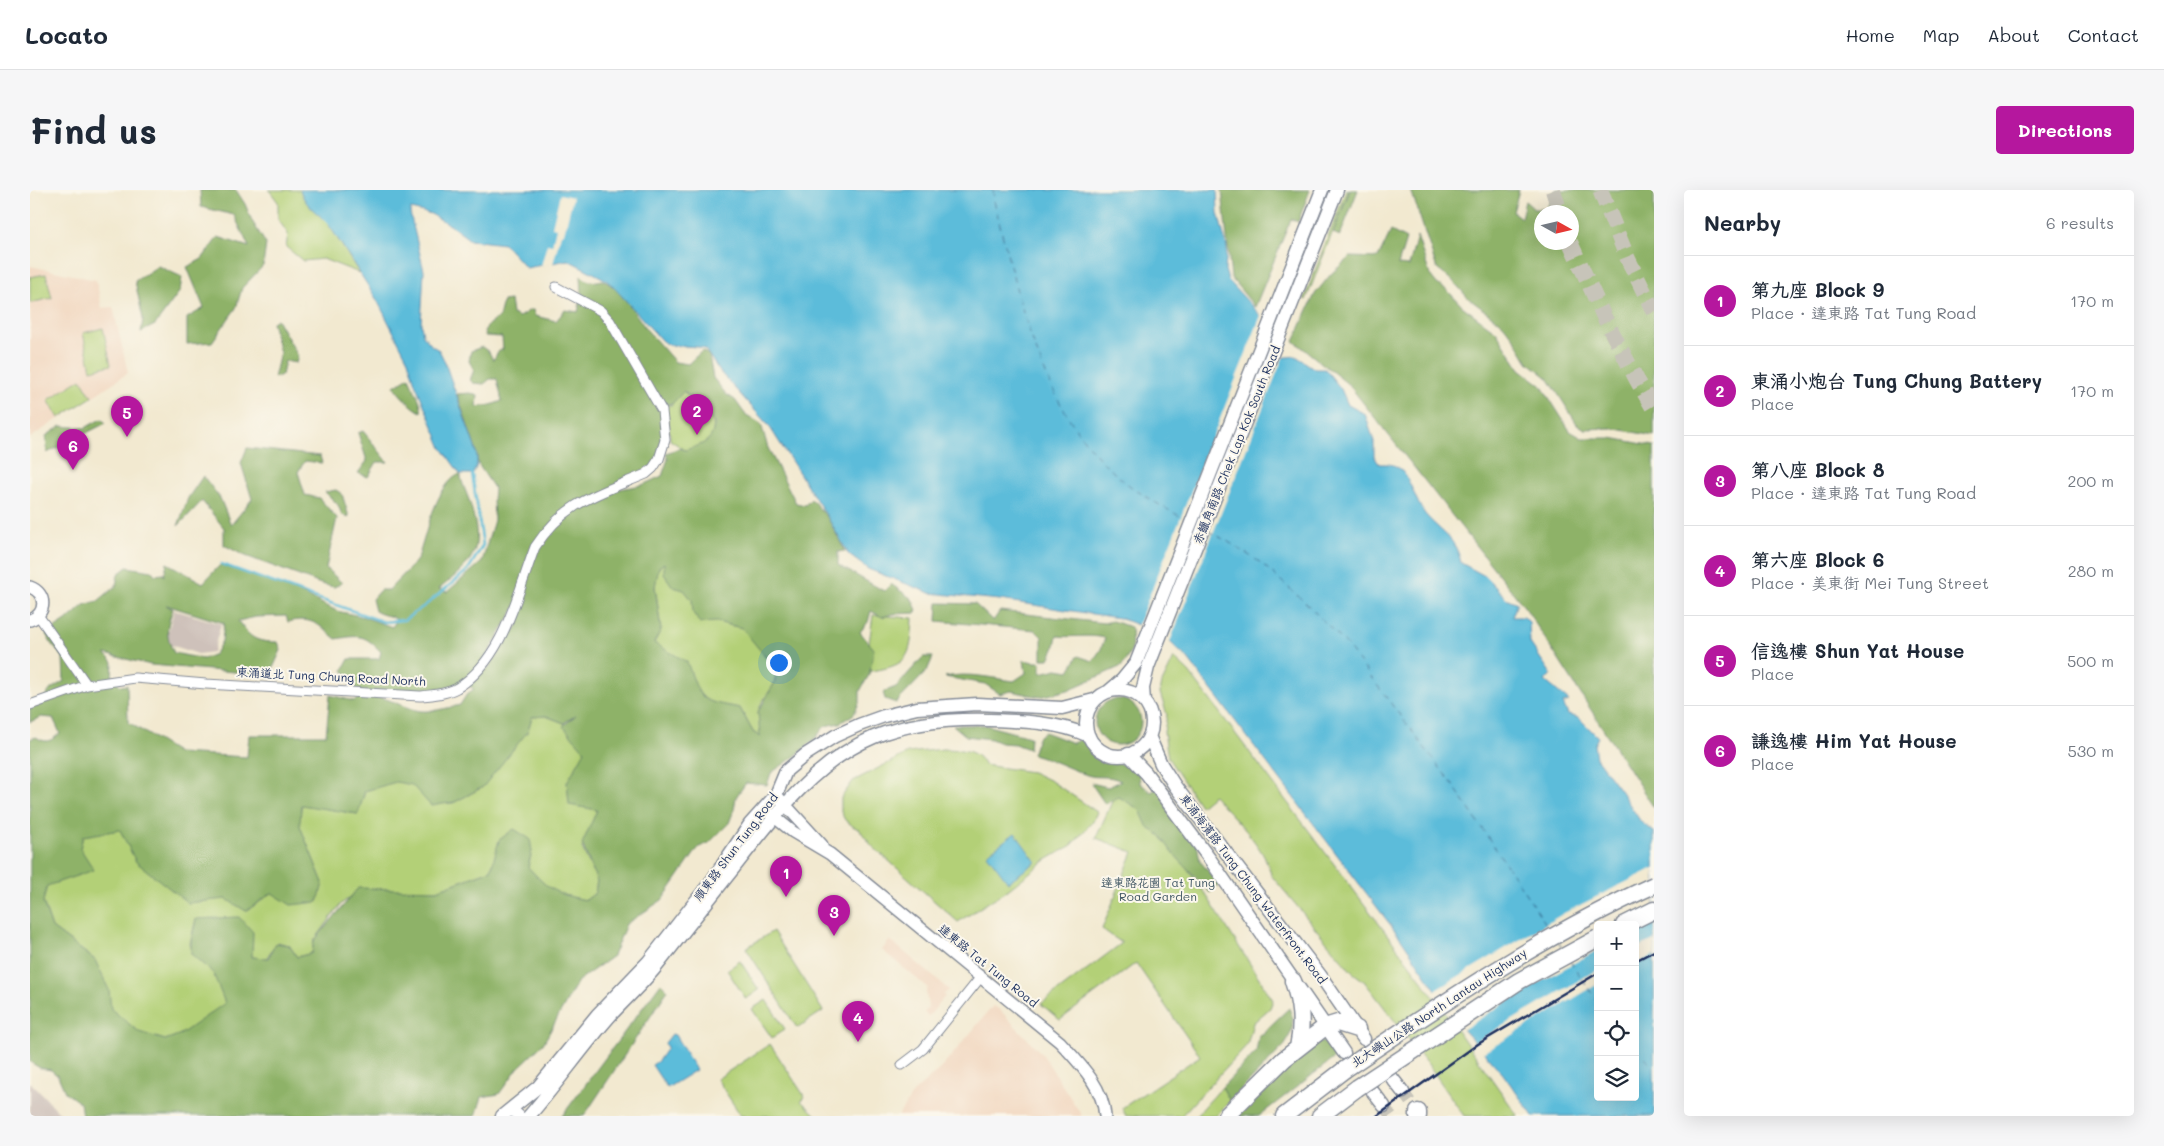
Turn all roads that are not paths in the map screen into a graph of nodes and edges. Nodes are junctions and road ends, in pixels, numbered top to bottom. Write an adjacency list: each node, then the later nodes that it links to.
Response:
1 (1322, 190): 6 (main road, 赤鱲角南路 Chek Lap Kok South Road)
2 (1337, 190): 6 (main road, 赤鱲角南路 Chek Lap Kok South Road)
3 (556, 287): 7 (street, 東涌道北 Tung Chung Road North)
4 (30, 587): 5 (street)
5 (34, 618): 7 (street)
6 (1142, 665): 8 (main road, 赤鱲角南路 Chek Lap Kok South Road); 10 (main road, 赤鱲角南路 Chek Lap Kok South Road)
7 (87, 685): 11 (street, 東涌道北 Tung Chung Road North)
8 (1109, 691): 9 (main road); 10 (main road)
9 (1094, 700): 12 (main road); 15 (main road, 順東路 Shun Tung Road)
10 (1144, 701): 13 (main road)
11 (30, 705)
12 (1089, 736): 14 (main road); 16 (main road, 順東路 Shun Tung Road)
13 (1149, 736): 14 (main road); 27 (main road, 東涌海濱路 Tung Chung Waterfront Road)
14 (1128, 754): 25 (main road, 東涌海濱路 Tung Chung Waterfront Road)
15 (776, 795): 16 (street, 達東路 Tat Tung Road); 17 (main road, 順東路 Shun Tung Road)
16 (786, 805): 18 (main road, 順東路 Shun Tung Road); 19 (street, 達東路 Tat Tung Road)
17 (764, 808): 18 (street, 達東路 Tat Tung Road); 35 (main road, 順東路 Shun Tung Road)
18 (774, 817): 19 (street, 達東路 Tat Tung Road); 36 (main road, 順東路 Shun Tung Road)
19 (830, 854): 24 (street, 達東路 Tat Tung Road)
20 (1654, 885): 39 (highway, 北大嶼山公路 North Lantau Highway, bridge)
21 (1654, 910): 22 (highway)
22 (1632, 921)
23 (1594, 940): 40 (highway, 北大嶼山公路 North Lantau Highway, bridge)
24 (980, 978): 30 (street); 37 (street, 達東路 Tat Tung Road)
25 (1293, 981): 26 (main road, 東涌海濱路 Tung Chung Waterfront Road); 28 (highway)
26 (1326, 1027): 27 (highway); 28 (highway); 29 (main road, 東涌海濱路 Tung Chung Waterfront Road)
27 (1361, 1034)
28 (1298, 1048): 38 (highway)
29 (1344, 1053)
30 (902, 1065)
31 (1392, 1078): 33 (main road)
32 (1373, 1092): 34 (main road)
33 (1403, 1092)
34 (1384, 1106)
35 (511, 1114)
36 (528, 1116)
37 (1105, 1116)
38 (1226, 1116)
39 (1284, 1116)
40 (1320, 1116)

